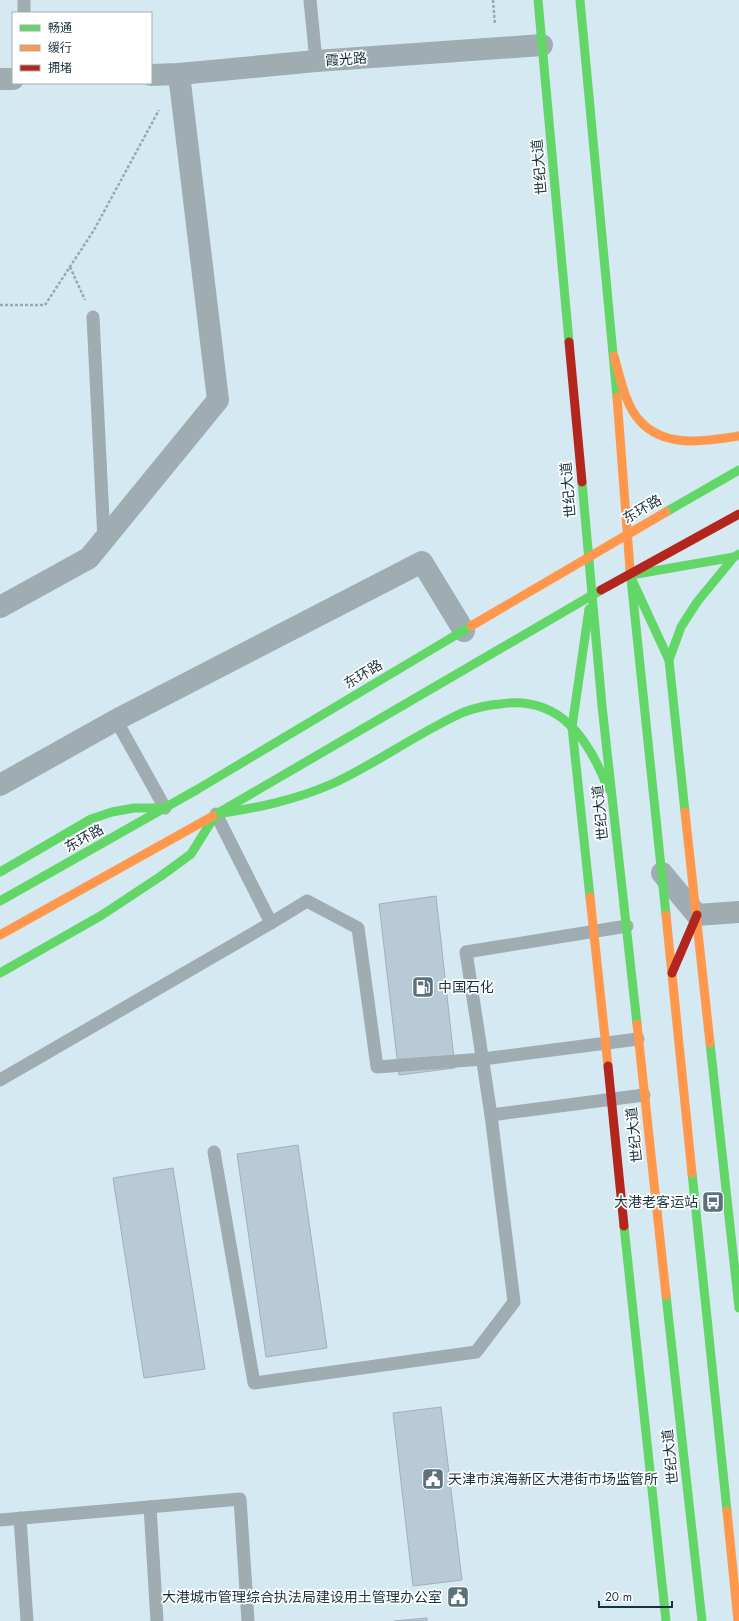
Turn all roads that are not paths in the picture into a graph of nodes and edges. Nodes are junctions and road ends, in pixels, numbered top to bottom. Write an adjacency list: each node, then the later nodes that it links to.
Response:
1 (24, 0): 5 (lane)
2 (310, 0): 7 (lane)
3 (538, 0): 6 (main road, 世纪大道)
4 (580, 0): 13 (main road)
5 (24, 12)
6 (542, 45): 7 (street, 霞光路); 20 (main road, 世纪大道)
7 (316, 61): 8 (street, 霞光路)
8 (178, 74): 9 (street, 霞光路); 18 (street)
9 (152, 75)
10 (0, 79): 11 (street)
11 (12, 79)
12 (93, 317): 18 (lane)
13 (614, 356): 14 (main road); 17 (main road)
14 (739, 436)
15 (739, 470): 17 (main road, 东环路)
16 (739, 514): 21 (main road)
17 (627, 533): 20 (main road, 东环路); 21 (main road)
18 (104, 540): 23 (street)
19 (736, 555): 21 (main road); 25 (main road)
20 (588, 556): 22 (main road, 世纪大道); 24 (main road, 东环路)
21 (630, 575): 22 (main road); 25 (main road); 33 (main road)
22 (591, 596): 27 (main road); 29 (main road, 世纪大道); 31 (main road)
23 (0, 608)
24 (464, 631): 26 (street); 30 (main road, 东环路)
25 (669, 660): 36 (main road)
26 (116, 720): 28 (street); 30 (lane)
27 (572, 727): 29 (main road); 31 (main road); 39 (main road)
28 (0, 786)
29 (614, 804): 38 (main road, 世纪大道)
30 (165, 808): 32 (main road); 34 (main road, 东环路)
31 (216, 814): 37 (lane); 40 (main road); 41 (main road)
32 (0, 872)
33 (662, 873): 36 (street); 42 (main road)
34 (0, 901)
35 (739, 912): 36 (street)
36 (697, 915): 42 (main road); 51 (main road)
37 (271, 923): 45 (lane); 46 (lane)
38 (627, 926): 39 (lane); 43 (main road, 世纪大道)
39 (593, 931): 44 (main road); 45 (lane)
40 (0, 935)
41 (0, 973)
42 (672, 974): 60 (main road)
43 (638, 1040): 44 (lane); 47 (main road, 世纪大道)
44 (606, 1044): 45 (lane); 48 (main road)
45 (483, 1059): 49 (lane)
46 (0, 1080)
47 (644, 1095): 48 (lane); 59 (main road, 世纪大道)
48 (611, 1099): 49 (lane); 58 (main road)
49 (491, 1115): 50 (lane)
50 (214, 1152)
51 (739, 1308)
52 (150, 1507): 53 (lane); 56 (lane); 57 (lane)
53 (20, 1518): 54 (lane); 55 (lane)
54 (0, 1520)
55 (27, 1621)
56 (158, 1621)
57 (248, 1621)
58 (666, 1621)
59 (702, 1621)
60 (738, 1621)

